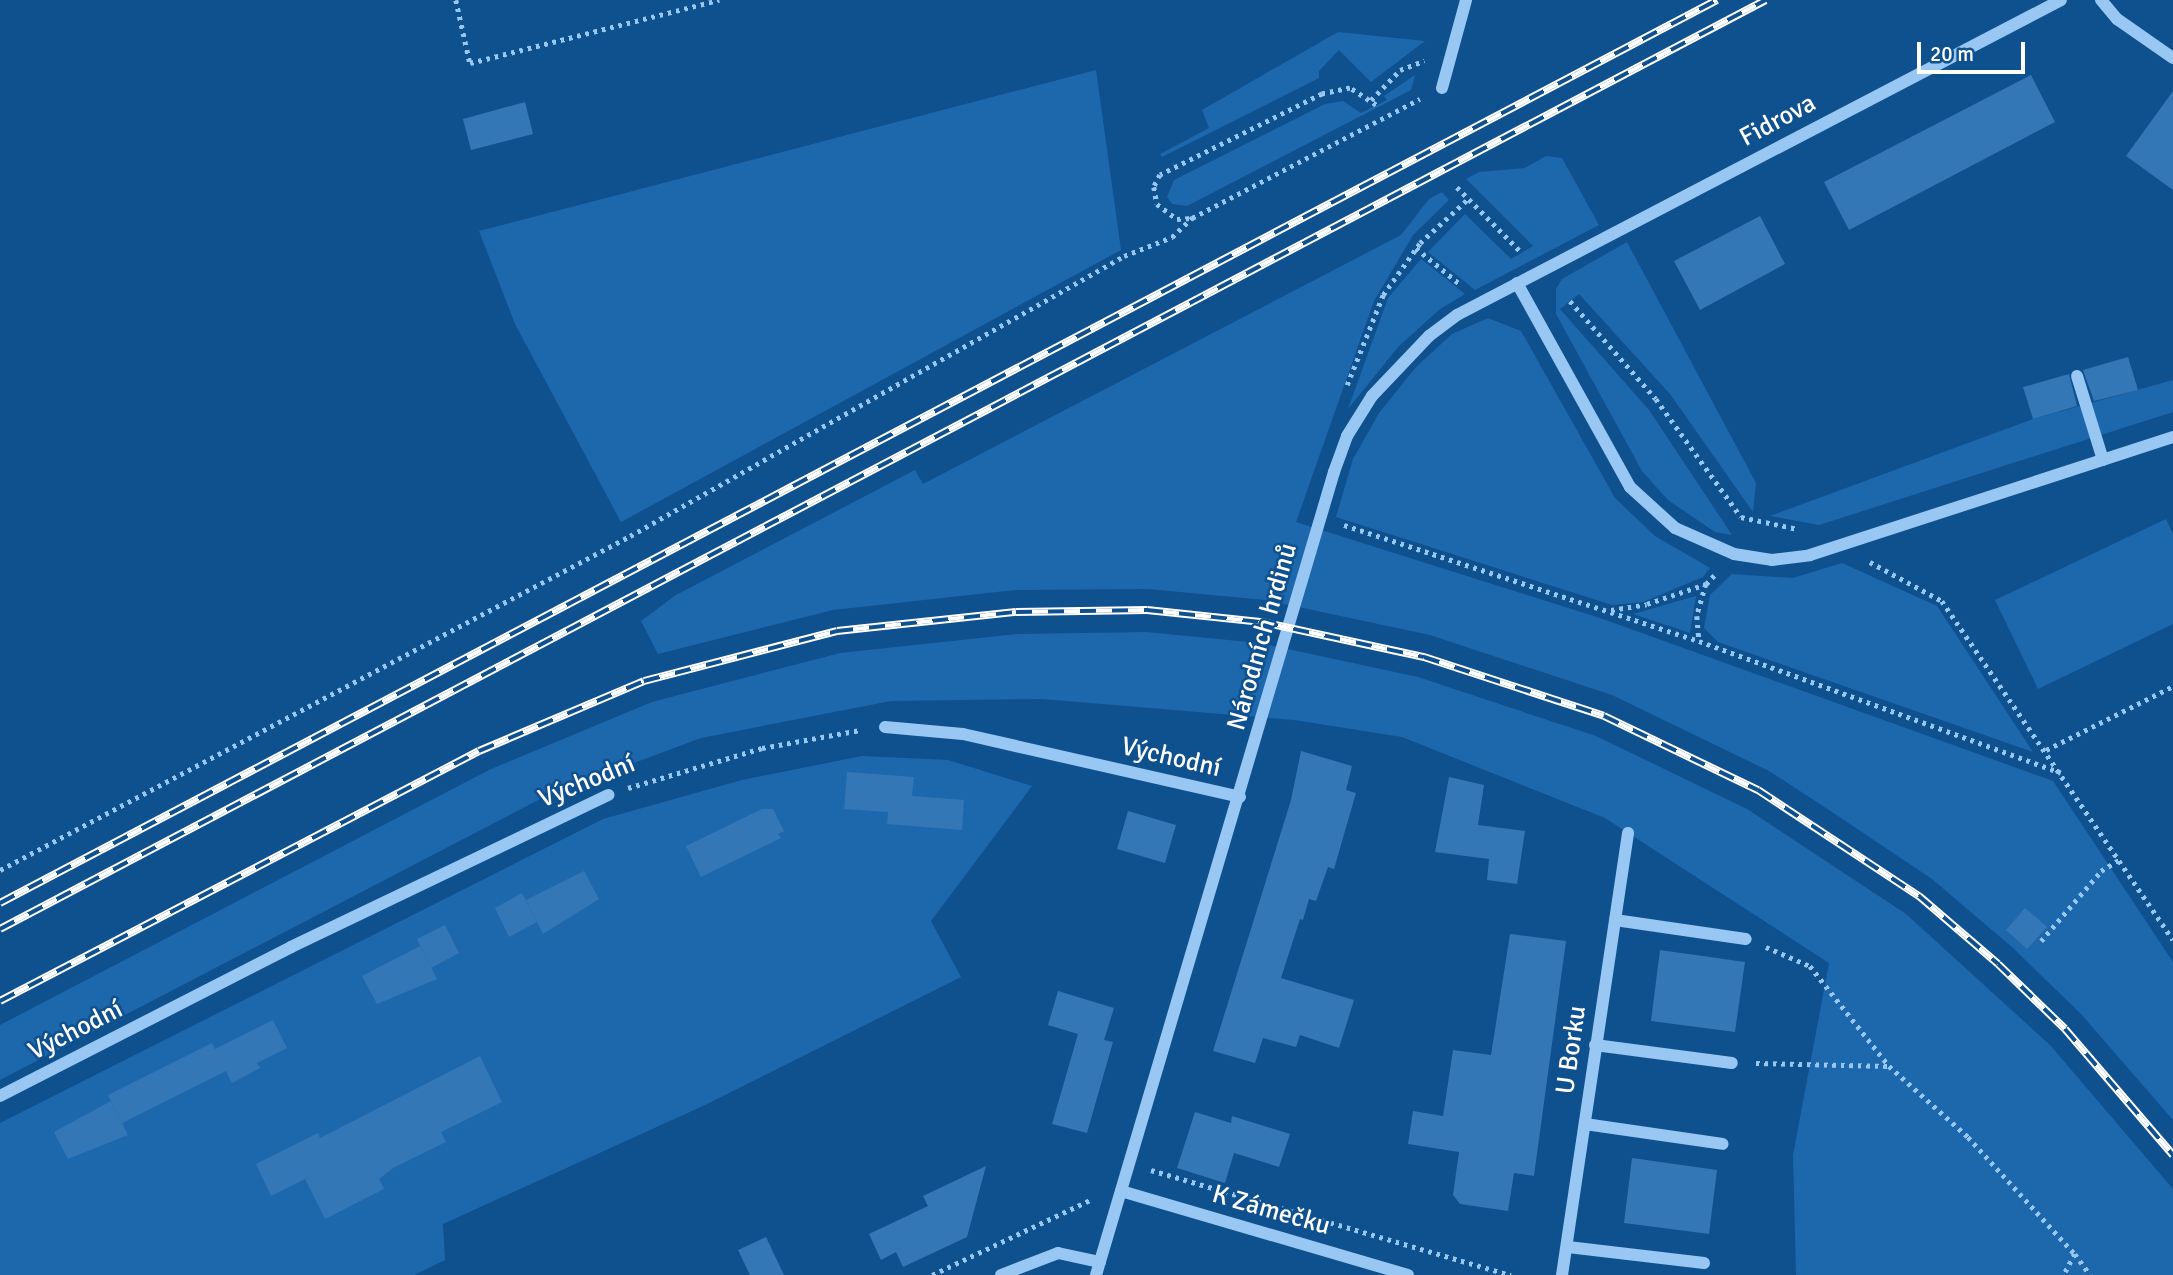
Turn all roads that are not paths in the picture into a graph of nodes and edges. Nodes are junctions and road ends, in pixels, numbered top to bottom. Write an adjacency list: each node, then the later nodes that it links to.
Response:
1 (1466, 0): 5 (street)
2 (2061, 0): 6 (street, Fidrova)
3 (2101, 0): 4 (street)
4 (2173, 58)
5 (1442, 88)
6 (1517, 283): 9 (street); 12 (street, Národních hrdinů)
7 (2077, 376): 9 (street)
8 (2173, 437): 9 (street)
9 (2103, 460)
10 (885, 727): 12 (street, Východní)
11 (607, 795): 18 (street, Východní)
12 (1240, 797): 21 (street, Národních hrdinů)
13 (1628, 832): 14 (street, U Borku)
14 (1615, 920): 15 (street); 16 (street, U Borku)
15 (1746, 939)
16 (1595, 1045): 17 (street); 19 (street, U Borku)
17 (1732, 1063)
18 (0, 1096)
19 (1584, 1124): 20 (street); 22 (street, U Borku)
20 (1723, 1144)
21 (1121, 1191): 24 (street, Národních hrdinů); 26 (street, K Zámečku)
22 (1567, 1247): 23 (street); 27 (street, U Borku)
23 (1704, 1264)
24 (1098, 1269): 25 (street)
25 (1002, 1275)
26 (1408, 1275)
27 (1562, 1275)

